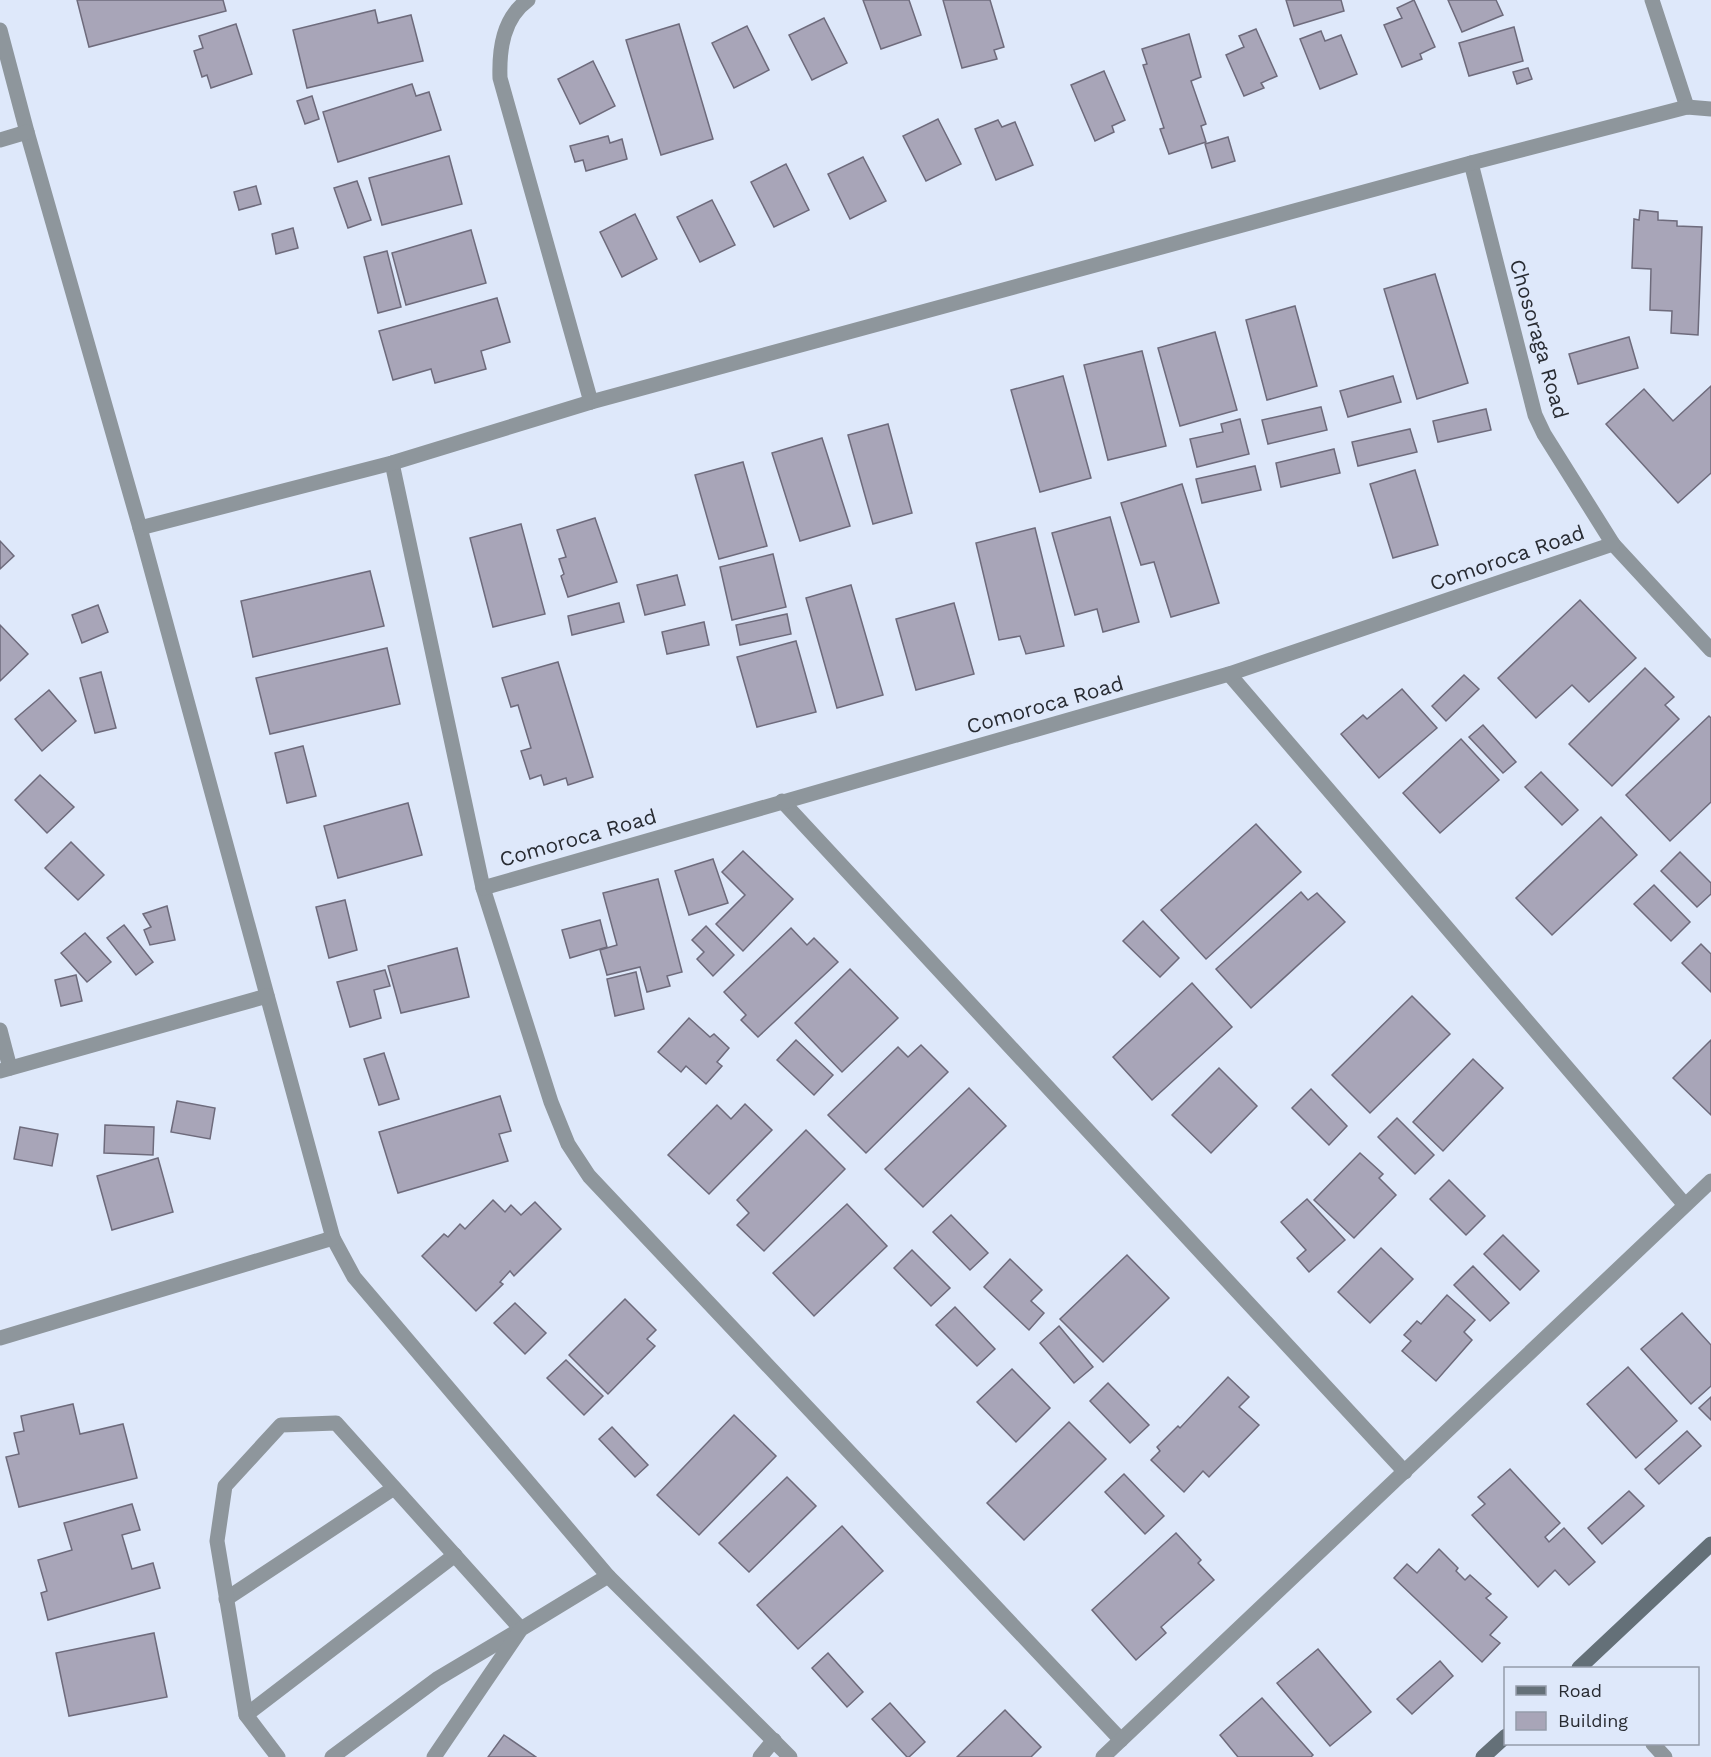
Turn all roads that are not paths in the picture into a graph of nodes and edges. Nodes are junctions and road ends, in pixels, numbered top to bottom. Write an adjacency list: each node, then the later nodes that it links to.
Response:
1 (528, 0): 9 (street)
2 (1652, 0): 4 (street)
3 (0, 30): 6 (street)
4 (1687, 107): 5 (street); 8 (street)
5 (1711, 109)
6 (27, 132): 7 (street); 11 (street)
7 (0, 140)
8 (1470, 163): 9 (street); 12 (street, Chosoraga Road)
9 (591, 402): 10 (street)
10 (392, 464): 11 (street); 16 (street)
11 (140, 528): 17 (street)
12 (1613, 544): 13 (street, Chosoraga Road); 14 (street, Comoroca Road)
13 (1711, 650)
14 (1229, 674): 15 (street, Comoroca Road); 21 (street)
15 (782, 801): 16 (street, Comoroca Road); 24 (street)
16 (483, 888): 35 (street)
17 (267, 996): 19 (street); 22 (street)
18 (0, 1030): 19 (street)
19 (5, 1070)
20 (1711, 1181): 21 (street)
21 (1685, 1205): 24 (street)
22 (333, 1238): 23 (street); 28 (street)
23 (0, 1338)
24 (1405, 1472): 35 (street)
25 (394, 1488): 27 (street); 29 (street); 29 (street)
26 (1711, 1544): 31 (street)
27 (455, 1555): 30 (street); 32 (street)
28 (608, 1576): 30 (street); 34 (street)
29 (226, 1599): 32 (street)
30 (521, 1629): 38 (street); 39 (street)
31 (1584, 1667)
32 (246, 1715): 37 (street)
33 (1504, 1738): 43 (street)
34 (774, 1740): 40 (street); 41 (street)
35 (1121, 1740): 42 (street)
36 (1655, 1745): 44 (street)
37 (278, 1757)
38 (332, 1757)
39 (434, 1757)
40 (760, 1757)
41 (790, 1757)
42 (1103, 1757)
43 (1483, 1757)
44 (1665, 1757)

